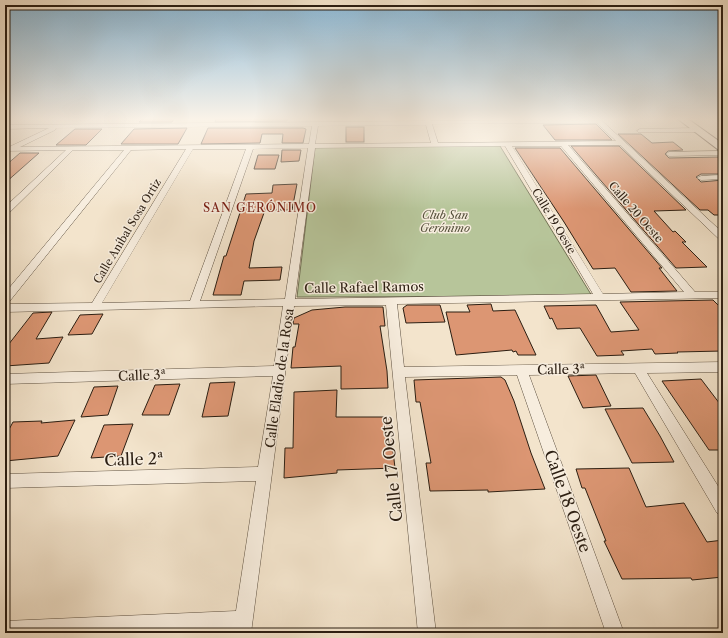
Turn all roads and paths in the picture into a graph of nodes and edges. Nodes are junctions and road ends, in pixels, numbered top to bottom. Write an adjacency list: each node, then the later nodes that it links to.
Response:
1 (71, 149): 2 (street); 10 (street); 15 (street)
2 (84, 149)
3 (129, 149): 20 (street)
4 (190, 149): 24 (street, Calle Aníbal Sosa Ortiz)
5 (249, 149): 23 (street)
6 (312, 149): 22 (street, Calle Eladio de la Rosa)
7 (510, 149): 19 (street, Calle 19 Oeste)
8 (567, 149): 18 (street, Calle 20 Oeste)
9 (627, 149): 16 (street)
10 (6, 150)
11 (723, 153): 12 (street)
12 (669, 154)
13 (723, 177): 14 (street)
14 (701, 178)
15 (5, 212)
16 (723, 238)
17 (723, 295): 18 (street, Calle Rafael Ramos)
18 (693, 296): 19 (street, Calle Rafael Ramos)
19 (600, 297): 21 (street, Calle Rafael Ramos)
20 (5, 300)
21 (391, 301): 22 (street, Calle Rafael Ramos); 30 (street, Calle 17 Oeste)
22 (290, 303): 23 (street, Calle Rafael Ramos); 29 (street, Calle Eladio de la Rosa)
23 (194, 304): 24 (street, Calle Rafael Ramos)
24 (95, 306): 25 (street, Calle Rafael Ramos)
25 (5, 308)
26 (723, 367): 27 (street, Calle 3ª)
27 (638, 368): 28 (street, Calle 3ª); 34 (street)
28 (521, 370): 30 (street, Calle 3ª); 39 (street, Calle 18 Oeste)
29 (280, 371): 31 (street, Calle 3ª); 32 (street, Calle Eladio de la Rosa)
30 (399, 372): 38 (street, Calle 17 Oeste)
31 (5, 379)
32 (265, 474): 33 (street, Calle 2ª); 35 (street, Calle Eladio de la Rosa)
33 (5, 481)
34 (723, 508)
35 (243, 627): 37 (street)
36 (5, 630): 37 (street)
37 (62, 630)
38 (427, 633)
39 (615, 633)

